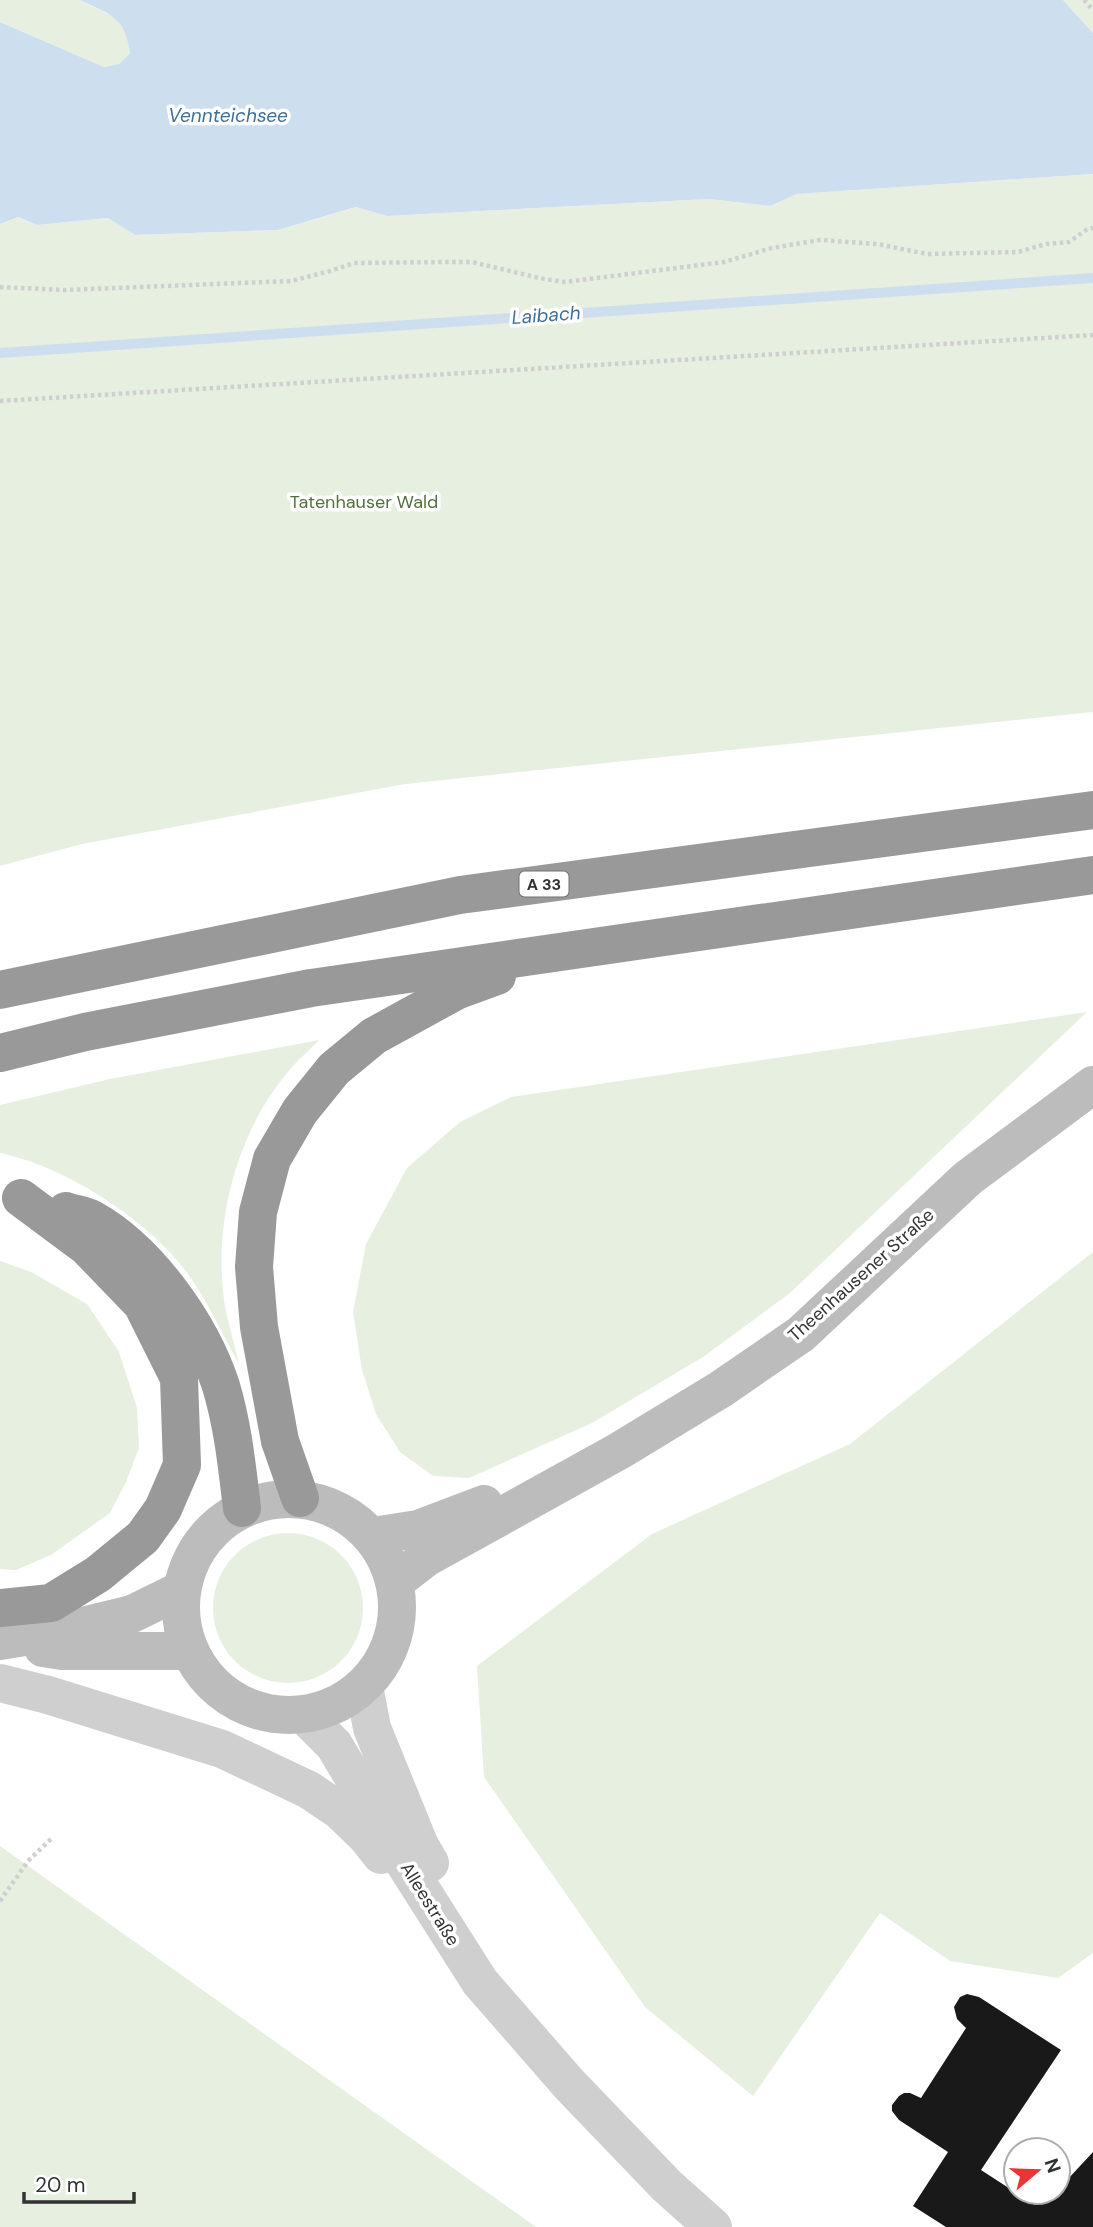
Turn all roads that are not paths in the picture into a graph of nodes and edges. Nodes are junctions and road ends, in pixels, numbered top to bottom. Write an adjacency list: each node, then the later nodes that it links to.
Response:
1 (1093, 810): 4 (highway, A 33)
2 (1093, 875): 3 (highway)
3 (571, 949): 5 (highway); 9 (highway)
4 (0, 990)
5 (0, 1053)
6 (1093, 1084): 8 (main road, Theenhausener Straße)
7 (11, 1196): 10 (highway); 14 (highway)
8 (619, 1451): 11 (main road, Theenhausener Straße); 12 (main road, Theenhausener Straße)
9 (300, 1498): 10 (main road); 11 (main road)
10 (242, 1508): 13 (main road)
11 (373, 1536): 12 (main road)
12 (395, 1582): 17 (main road)
13 (181, 1590): 14 (main road); 15 (main road)
14 (1, 1630): 15 (main road)
15 (189, 1651): 18 (main road)
16 (0, 1683): 19 (street)
17 (365, 1686): 18 (main road); 20 (street, Alleestraße)
18 (304, 1715): 19 (street, Alleestraße)
19 (480, 1982): 20 (street, Alleestraße)
20 (569, 2084): 21 (street, Alleestraße)
21 (713, 2227)

